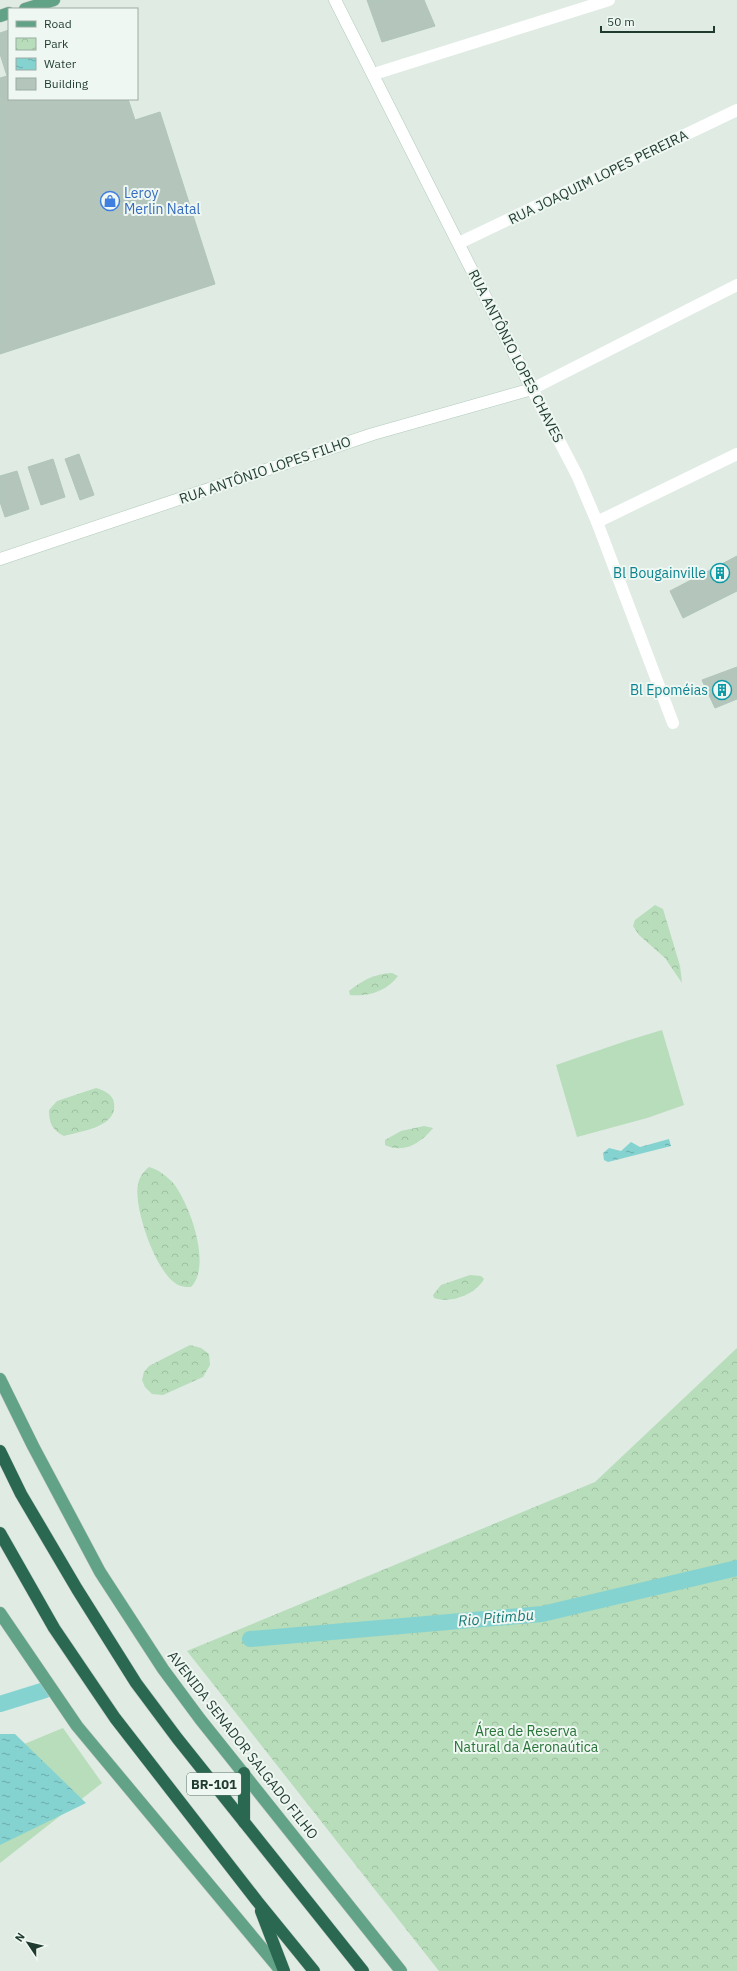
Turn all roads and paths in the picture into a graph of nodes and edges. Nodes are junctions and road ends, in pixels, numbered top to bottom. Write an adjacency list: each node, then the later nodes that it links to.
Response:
1 (54, 0): 4 (main road)
2 (335, 0): 5 (street, RUA ANTÔNIO LOPES CHAVES)
3 (609, 0): 5 (street)
4 (28, 8)
5 (374, 74): 7 (street, RUA ANTÔNIO LOPES CHAVES)
6 (737, 110): 7 (street, RUA JOAQUIM LOPES PEREIRA)
7 (459, 243): 9 (street, RUA ANTÔNIO LOPES CHAVES)
8 (737, 285): 9 (street, RUA ANTÔNIO LOPES FILHO)
9 (532, 389): 11 (street, RUA ANTÔNIO LOPES CHAVES); 12 (street, RUA ANTÔNIO LOPES FILHO)
10 (737, 454): 11 (street)
11 (597, 522): 13 (street, RUA ANTÔNIO LOPES CHAVES)
12 (0, 559)
13 (672, 723)
14 (0, 1379): 18 (main road, AVENIDA SENADOR SALGADO FILHO)
15 (0, 1451): 19 (highway, BR-101)
16 (0, 1533): 20 (highway, BR-101)
17 (0, 1613): 21 (main road)
18 (244, 1773): 19 (highway); 25 (main road, AVENIDA SENADOR SALGADO FILHO)
19 (244, 1822): 24 (highway, BR-101)
20 (257, 1901): 22 (highway); 23 (highway, BR-101)
21 (281, 1971)
22 (284, 1971)
23 (314, 1971)
24 (364, 1971)
25 (401, 1971)

